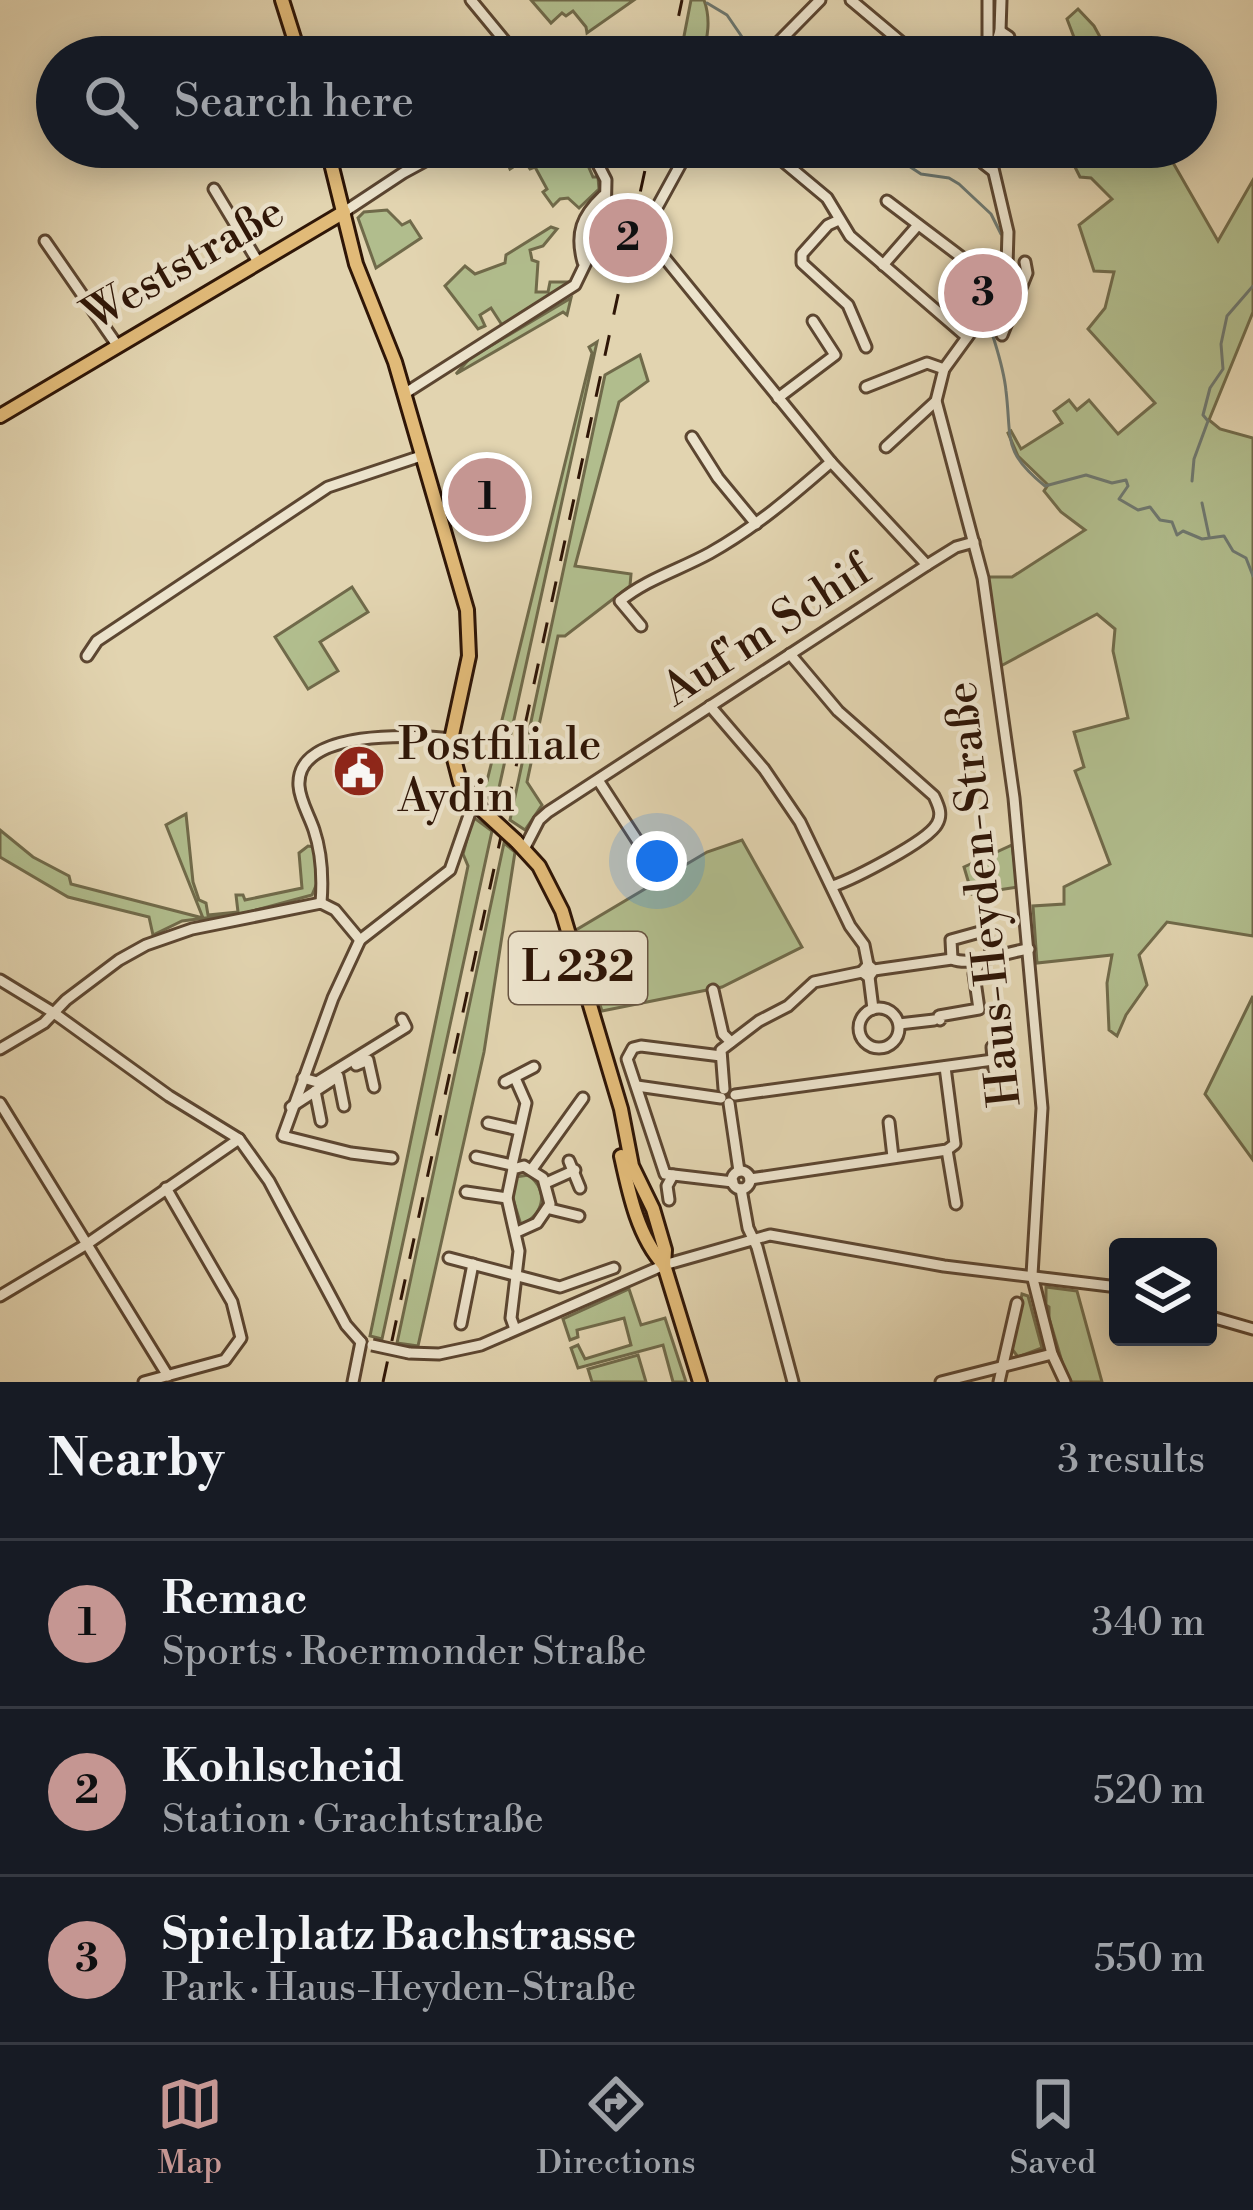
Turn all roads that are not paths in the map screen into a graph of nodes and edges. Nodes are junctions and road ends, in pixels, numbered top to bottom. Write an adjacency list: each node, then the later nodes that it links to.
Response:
1 (282, 0): 8 (main road)
2 (471, 0): 9 (street)
3 (820, 0): 10 (street)
4 (851, 0): 11 (street)
5 (988, 0): 12 (street)
6 (1001, 0): 7 (street)
7 (1000, 31): 13 (street); 14 (street)
8 (293, 36)
9 (501, 36)
10 (785, 36)
11 (895, 36)
12 (989, 36)
13 (998, 36)
14 (1006, 36)
15 (332, 168): 24 (main road, L 232)
16 (412, 168): 24 (street)
17 (602, 168): 22 (street)
18 (678, 168): 42 (street)
19 (791, 168): 25 (street)
20 (989, 168): 33 (street, Haus-Heyden-Straße)
21 (214, 189): 28 (street)
22 (603, 196): 29 (street); 29 (street)
23 (887, 202): 26 (street)
24 (344, 212): 28 (main road, Weststraße); 41 (main road, L 232)
25 (839, 220): 31 (street); 38 (street)
26 (917, 226): 31 (street); 32 (street)
27 (45, 242): 37 (street)
28 (258, 262): 37 (main road, Weststraße)
29 (583, 262): 41 (street)
30 (1025, 262): 33 (street, Haus-Heyden-Straße)
31 (884, 265): 36 (street)
32 (973, 266)
33 (1006, 301): 35 (street, Haus-Heyden-Straße); 36 (street, Haus-Heyden-Straße)
34 (813, 321): 42 (street)
35 (1002, 335)
36 (967, 337): 39 (street, Haus-Heyden-Straße)
37 (116, 345): 44 (main road, Weststraße)
38 (866, 347)
39 (944, 368): 40 (street); 43 (street, Haus-Heyden-Straße)
40 (866, 387)
41 (404, 394): 47 (main road, L 232)
42 (778, 398): 48 (street)
43 (936, 401): 46 (street); 50 (street, Haus-Heyden-Straße)
44 (0, 416)
45 (692, 437): 49 (street)
46 (886, 447)
47 (421, 456): 54 (street); 56 (main road, L 232)
48 (831, 462): 49 (street); 51 (street)
49 (756, 524): 52 (street)
50 (974, 542): 51 (street, Auf'm Schif); 64 (street, Haus-Heyden-Straße)
51 (927, 565): 53 (street, Auf'm Schif)
52 (641, 626)
53 (790, 654): 55 (street, Auf'm Schif); 61 (street)
54 (87, 656)
55 (710, 706): 57 (street, Auf'm Schif); 61 (street)
56 (452, 740): 58 (main road, L 232); 62 (street)
57 (598, 780): 59 (street, Auf'm Schif); 60 (street)
58 (477, 804): 59 (main road, L 232, bridge); 63 (street)
59 (520, 845): 122 (main road, L 232)
60 (658, 874)
61 (832, 886): 68 (street)
62 (321, 903): 63 (street); 72 (street)
63 (360, 940): 84 (street)
64 (1029, 949): 65 (street); 125 (street, Haus-Heyden-Straße)
65 (991, 955): 66 (street); 67 (street)
66 (952, 959): 67 (street); 68 (street)
67 (980, 962): 74 (street)
68 (868, 971): 71 (street); 75 (street)
69 (0, 980): 72 (street)
70 (712, 990): 75 (street)
71 (873, 1009): 74 (street); 78 (street)
72 (54, 1013): 77 (street); 97 (street)
73 (402, 1019): 84 (street)
74 (898, 1024): 78 (street)
75 (731, 1042): 79 (street)
76 (992, 1047): 81 (street)
77 (0, 1048)
78 (879, 1048): 83 (street)
79 (721, 1056): 85 (street); 88 (street)
80 (534, 1067): 96 (street)
81 (946, 1067): 83 (street); 98 (street)
82 (338, 1076): 86 (street); 87 (street); 91 (street)
83 (883, 1076): 88 (street)
84 (303, 1078): 92 (street)
85 (637, 1086): 88 (street); 105 (street)
86 (374, 1087)
87 (315, 1091): 92 (street); 93 (street)
88 (727, 1096): 104 (street)
89 (583, 1098): 103 (street)
90 (0, 1102): 119 (street)
91 (344, 1106)
92 (291, 1107): 101 (street)
93 (321, 1121)
94 (889, 1122): 100 (street)
95 (488, 1123): 96 (street)
96 (519, 1130): 102 (street)
97 (239, 1139): 109 (street); 133 (street)
98 (946, 1150): 100 (street); 114 (street)
99 (476, 1157): 102 (street)
100 (893, 1157): 106 (street)
101 (392, 1158)
102 (512, 1167): 103 (street); 112 (street)
103 (532, 1169): 107 (street)
104 (739, 1171): 106 (street); 108 (street)
105 (673, 1175): 108 (street); 113 (street)
106 (750, 1179): 108 (street)
107 (546, 1183): 110 (street); 115 (street)
108 (737, 1186): 118 (street)
109 (166, 1188): 119 (street); 136 (street)
110 (580, 1188)
111 (466, 1192): 112 (street)
112 (507, 1198): 117 (street)
113 (669, 1201)
114 (956, 1204)
115 (550, 1208): 116 (street); 117 (street)
116 (579, 1216)
117 (517, 1232): 124 (street)
118 (752, 1238): 122 (street); 125 (street); 140 (street)
119 (87, 1244): 127 (street); 136 (street)
120 (449, 1258): 121 (street)
121 (473, 1264): 124 (street); 130 (street)
122 (664, 1265): 132 (street); 139 (main road, L 232)
123 (614, 1268): 124 (street)
124 (516, 1275): 132 (street)
125 (1032, 1275): 126 (street); 134 (street, Haus-Heyden-Straße)
126 (1109, 1286)
127 (1, 1293)
128 (1017, 1303): 135 (street)
129 (1217, 1319): 131 (street)
130 (461, 1324)
131 (1253, 1329)
132 (515, 1330): 133 (street, bridge)
133 (366, 1343): 138 (street)
134 (1052, 1354): 135 (street); 143 (street, Haus-Heyden-Straße)
135 (1003, 1366): 141 (street); 142 (street)
136 (167, 1376): 137 (street)
137 (144, 1382)
138 (353, 1382)
139 (700, 1382)
140 (793, 1382)
141 (941, 1382)
142 (998, 1382)
143 (1065, 1382)

